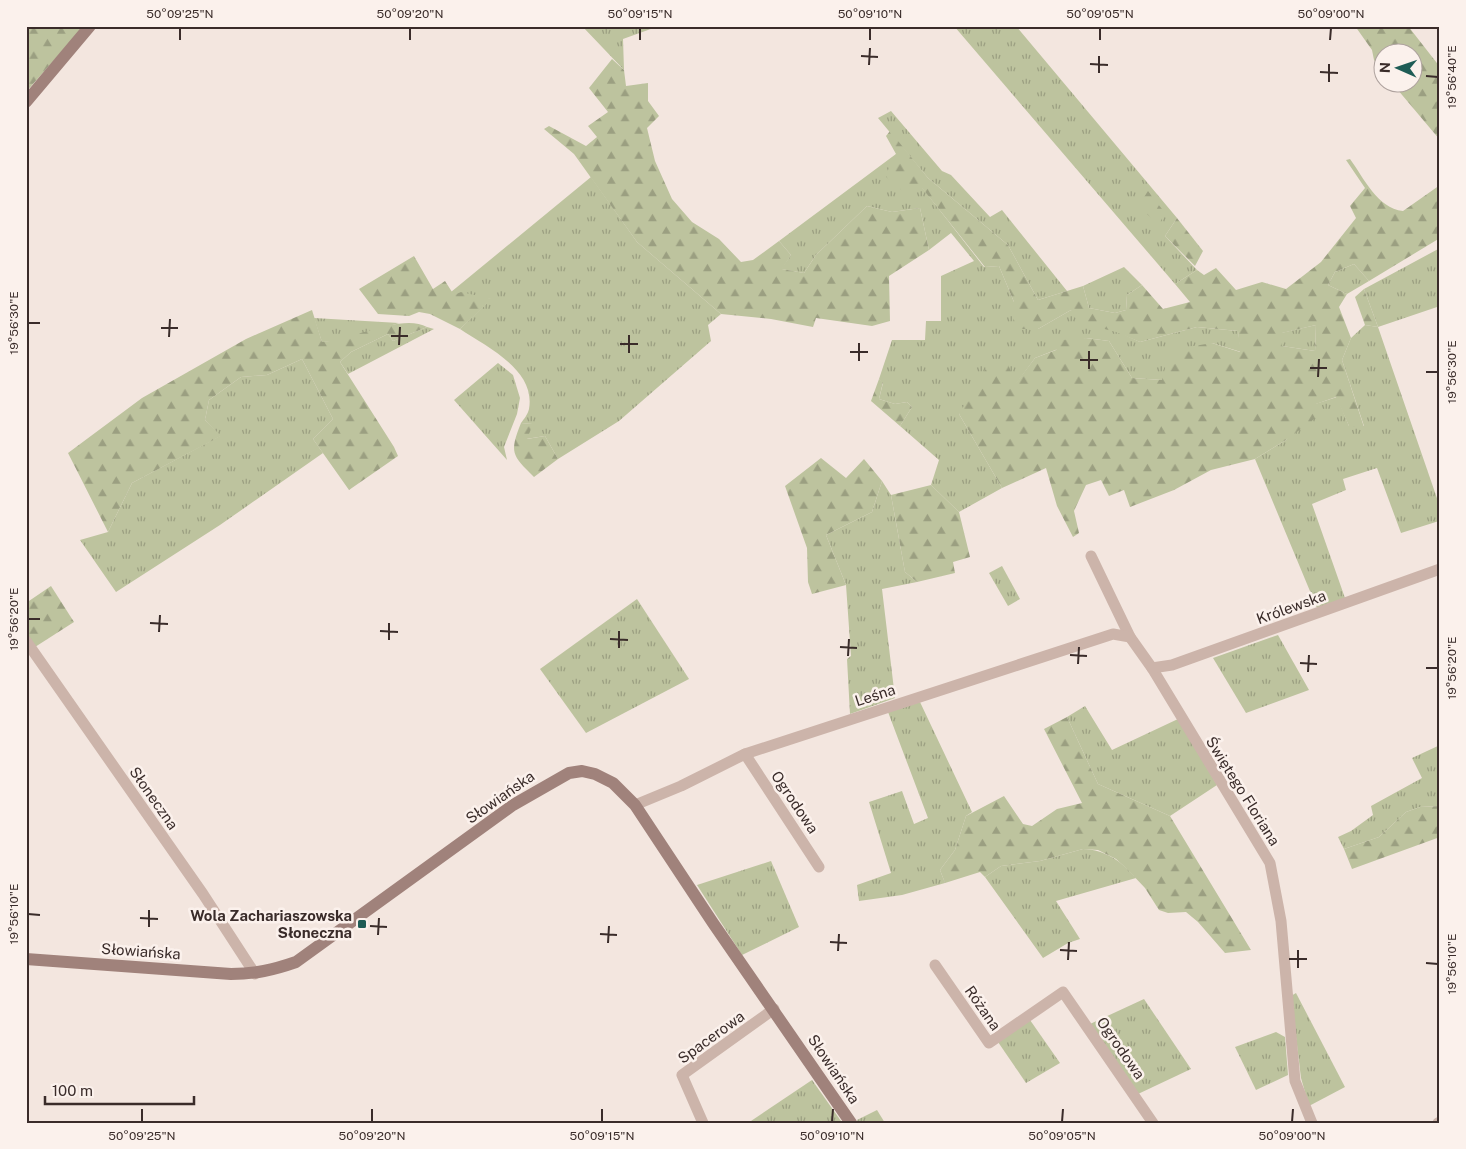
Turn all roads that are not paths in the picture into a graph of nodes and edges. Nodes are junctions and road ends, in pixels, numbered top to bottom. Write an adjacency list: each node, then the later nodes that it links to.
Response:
1 (90, 26): 2 (street)
2 (26, 102)
3 (1091, 556): 5 (street, Świętego Floriana)
4 (1440, 569): 7 (street, Królewska)
5 (1130, 637): 7 (street, Świętego Floriana); 8 (street, Leśna)
6 (26, 641): 13 (street, Słoneczna)
7 (1152, 668): 19 (street, Świętego Floriana)
8 (744, 754): 9 (street, Leśna); 10 (street, Ogrodowa)
9 (635, 805): 13 (street, Słowiańska); 15 (street, Słowiańska)
10 (819, 867)
11 (26, 959): 13 (street, Słowiańska)
12 (935, 965): 14 (street, Różana)
13 (255, 974)
14 (1063, 992): 18 (street, Ogrodowa)
15 (774, 1009): 16 (street, Spacerowa); 17 (street, Słowiańska)
16 (703, 1123)
17 (851, 1123)
18 (1154, 1123)
19 (1312, 1123)

